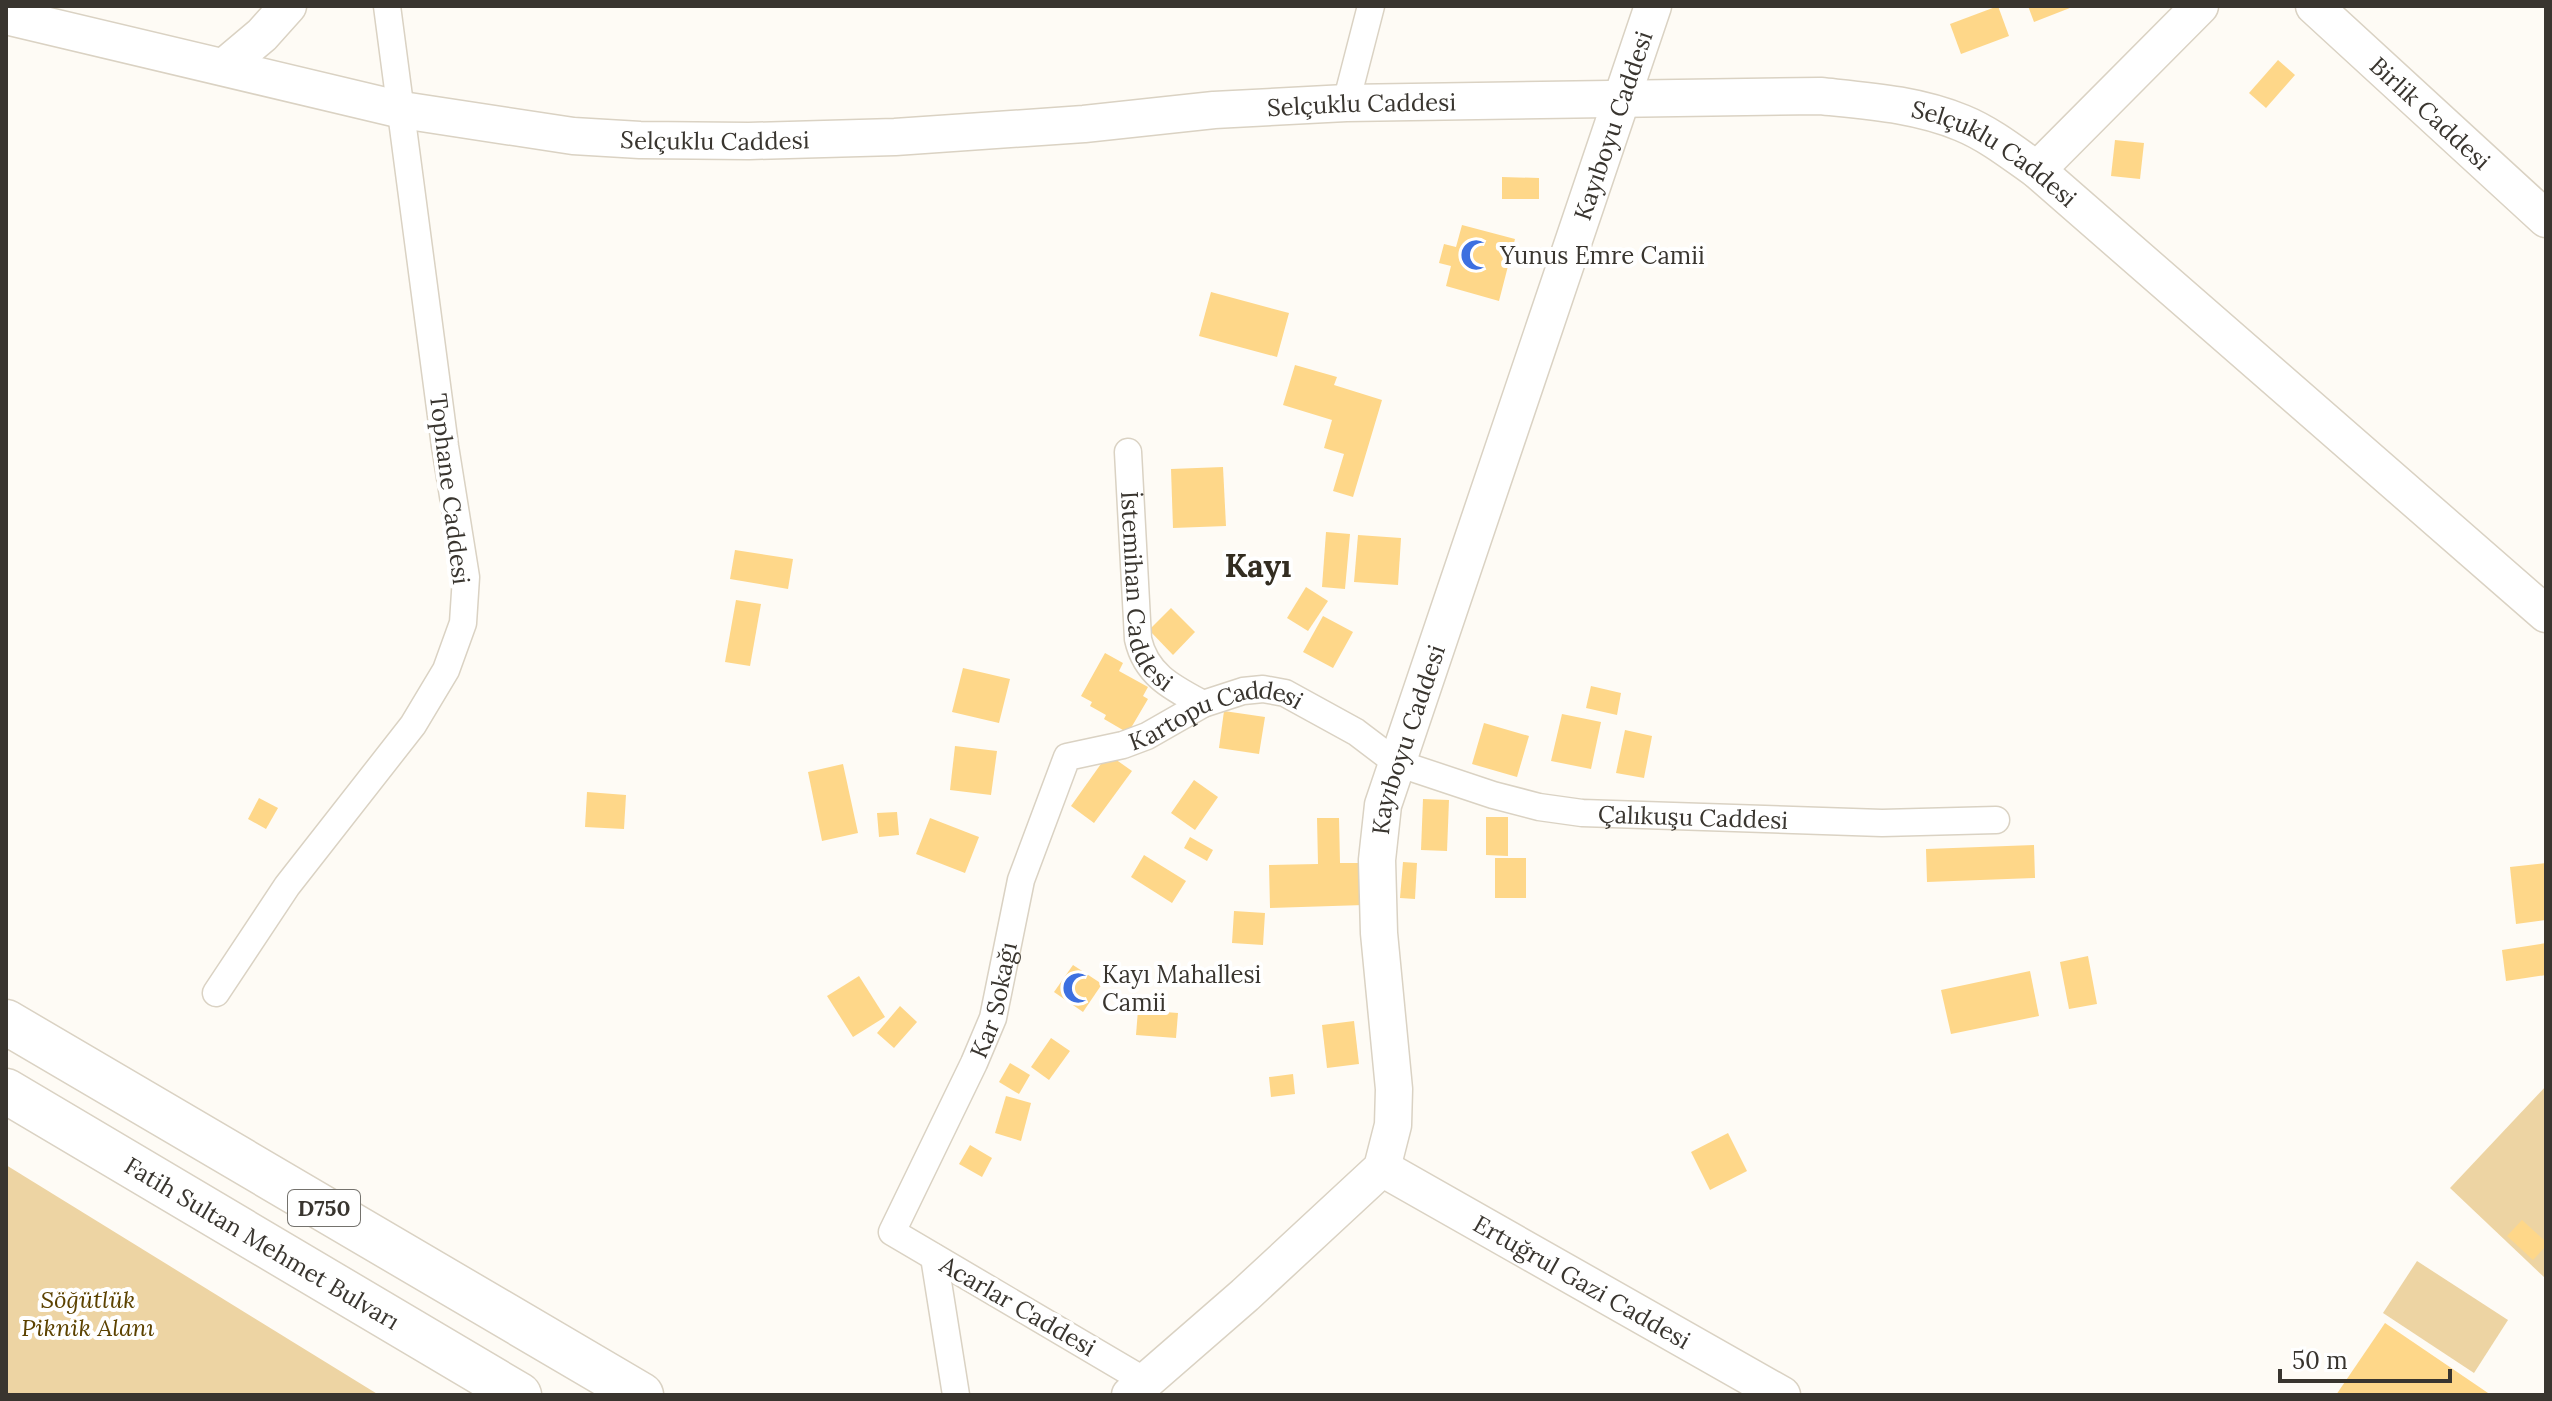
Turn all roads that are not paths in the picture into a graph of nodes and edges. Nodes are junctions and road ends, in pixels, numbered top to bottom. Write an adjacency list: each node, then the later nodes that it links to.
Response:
1 (288, 6): 8 (street)
2 (387, 6): 11 (street, Tophane Caddesi)
3 (1371, 6): 10 (street)
4 (1653, 6): 9 (street, Kayıboyu Caddesi)
5 (2200, 6): 12 (street)
6 (2314, 6): 13 (street, Birlik Caddesi)
7 (6, 16): 8 (street, Selçuklu Caddesi)
8 (224, 67): 11 (street, Selçuklu Caddesi)
9 (1623, 98): 10 (street, Selçuklu Caddesi); 12 (street, Selçuklu Caddesi); 18 (street, Kayıboyu Caddesi)
10 (1346, 103): 11 (street, Selçuklu Caddesi)
11 (402, 110): 20 (street, Tophane Caddesi)
12 (2037, 170): 15 (street, Selçuklu Caddesi)
13 (2546, 219)
14 (1128, 452): 16 (street, İstemihan Caddesi)
15 (2546, 614)
16 (1203, 704): 17 (street, Kartopu Caddesi); 18 (street, Kartopu Caddesi)
17 (1067, 757): 24 (street, Kar Sokağı)
18 (1397, 763): 19 (street, Çalıkuşu Caddesi); 23 (street, Kayıboyu Caddesi)
19 (1996, 820)
20 (216, 993)
21 (6, 1022): 28 (highway, D750)
22 (6, 1091): 27 (highway, Fatih Sultan Mehmet Bulvarı / D750)
23 (1382, 1168): 26 (street); 30 (street, Ertuğrul Gazi Caddesi)
24 (892, 1232): 25 (street, Acarlar Caddesi)
25 (934, 1257): 26 (street, Acarlar Caddesi); 29 (street)
26 (1138, 1388)
27 (519, 1395)
28 (641, 1395)
29 (956, 1395)
30 (1782, 1395)

